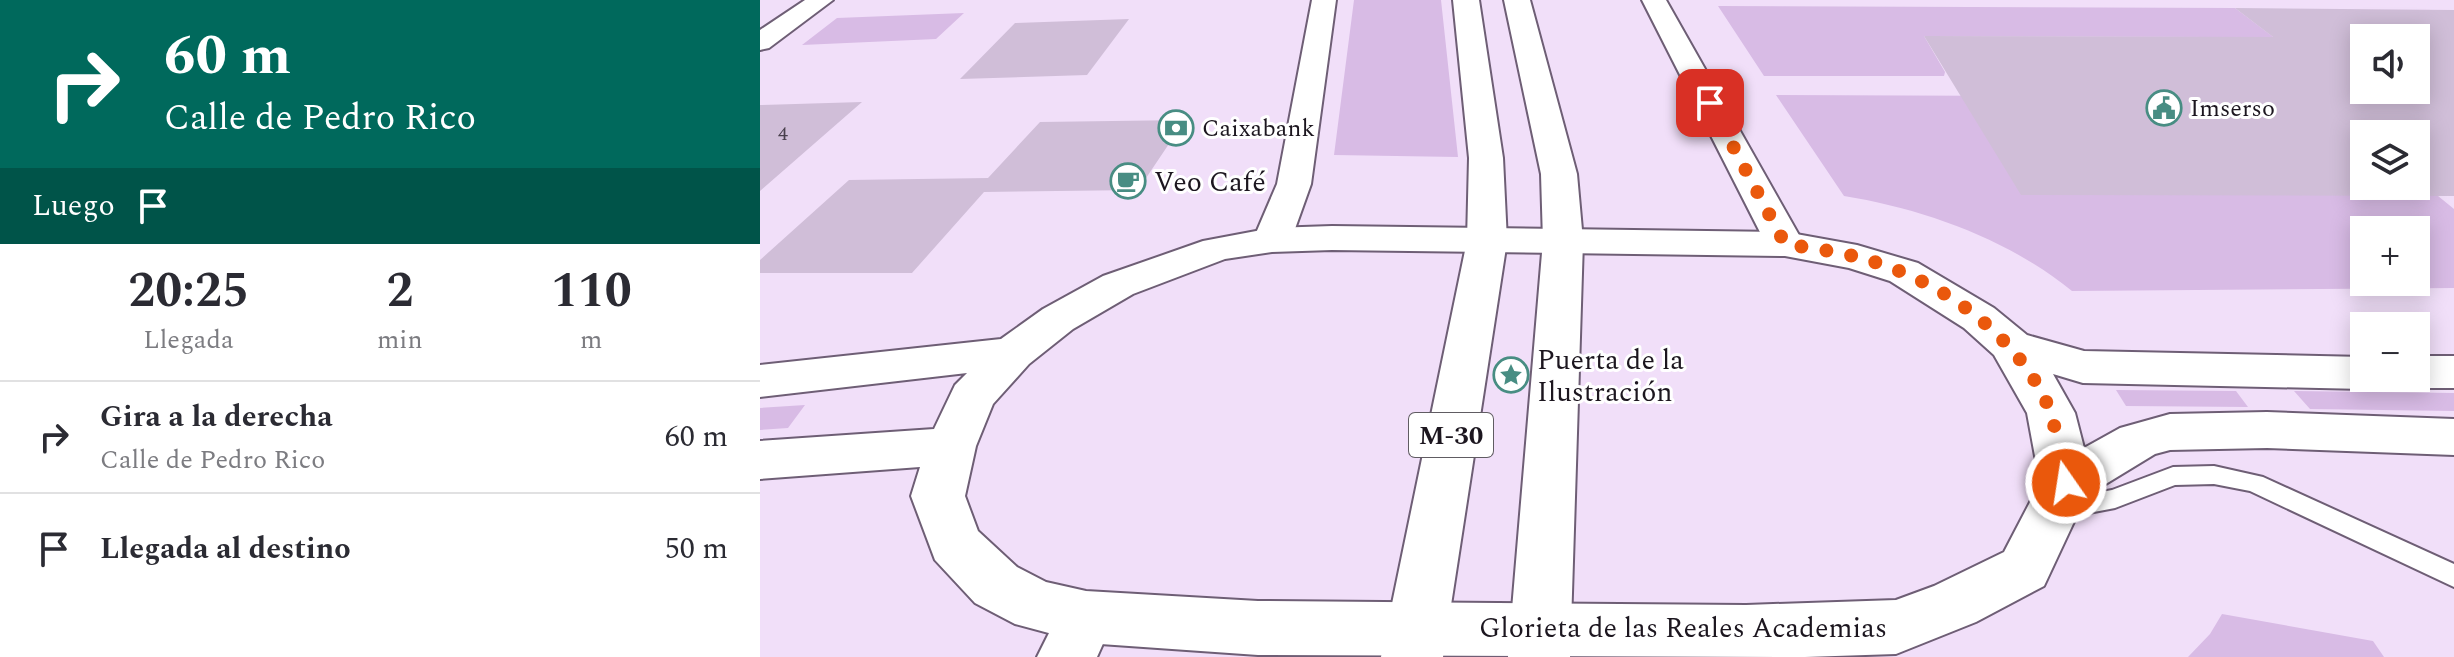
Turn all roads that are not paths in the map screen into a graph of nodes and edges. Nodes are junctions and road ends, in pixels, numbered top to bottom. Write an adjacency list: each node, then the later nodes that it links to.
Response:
1 (821, 0): 6 (street)
2 (1324, 0): 7 (street)
3 (1466, 0): 8 (main road, M-30)
4 (1517, 0): 9 (main road)
5 (1654, 0): 10 (street)
6 (760, 42)
7 (1272, 240): 8 (main road, Glorieta de las Reales Academias); 12 (main road, Glorieta de las Reales Academias)
8 (1487, 241): 9 (main road, Glorieta de las Reales Academias); 25 (main road, M-30)
9 (1563, 241): 10 (main road, Glorieta de las Reales Academias); 23 (main road)
10 (1785, 244): 11 (main road, Glorieta de las Reales Academias)
11 (2011, 345): 15 (main road); 20 (main road, Glorieta de las Reales Academias)
12 (1013, 353): 16 (main road); 18 (main road, Glorieta de las Reales Academias)
13 (2430, 372): 14 (main road)
14 (2454, 372)
15 (2350, 373)
16 (760, 381)
17 (2454, 437): 20 (main road)
18 (951, 446): 19 (main road); 22 (main road, Glorieta de las Reales Academias)
19 (760, 460)
20 (2060, 496): 21 (lane); 24 (main road, Glorieta de las Reales Academias)
21 (2454, 576)
22 (1076, 637): 25 (main road, Glorieta de las Reales Academias)
23 (1540, 642): 24 (main road, Glorieta de las Reales Academias); 25 (main road, Glorieta de las Reales Academias)
24 (1898, 642)
25 (1414, 643)

